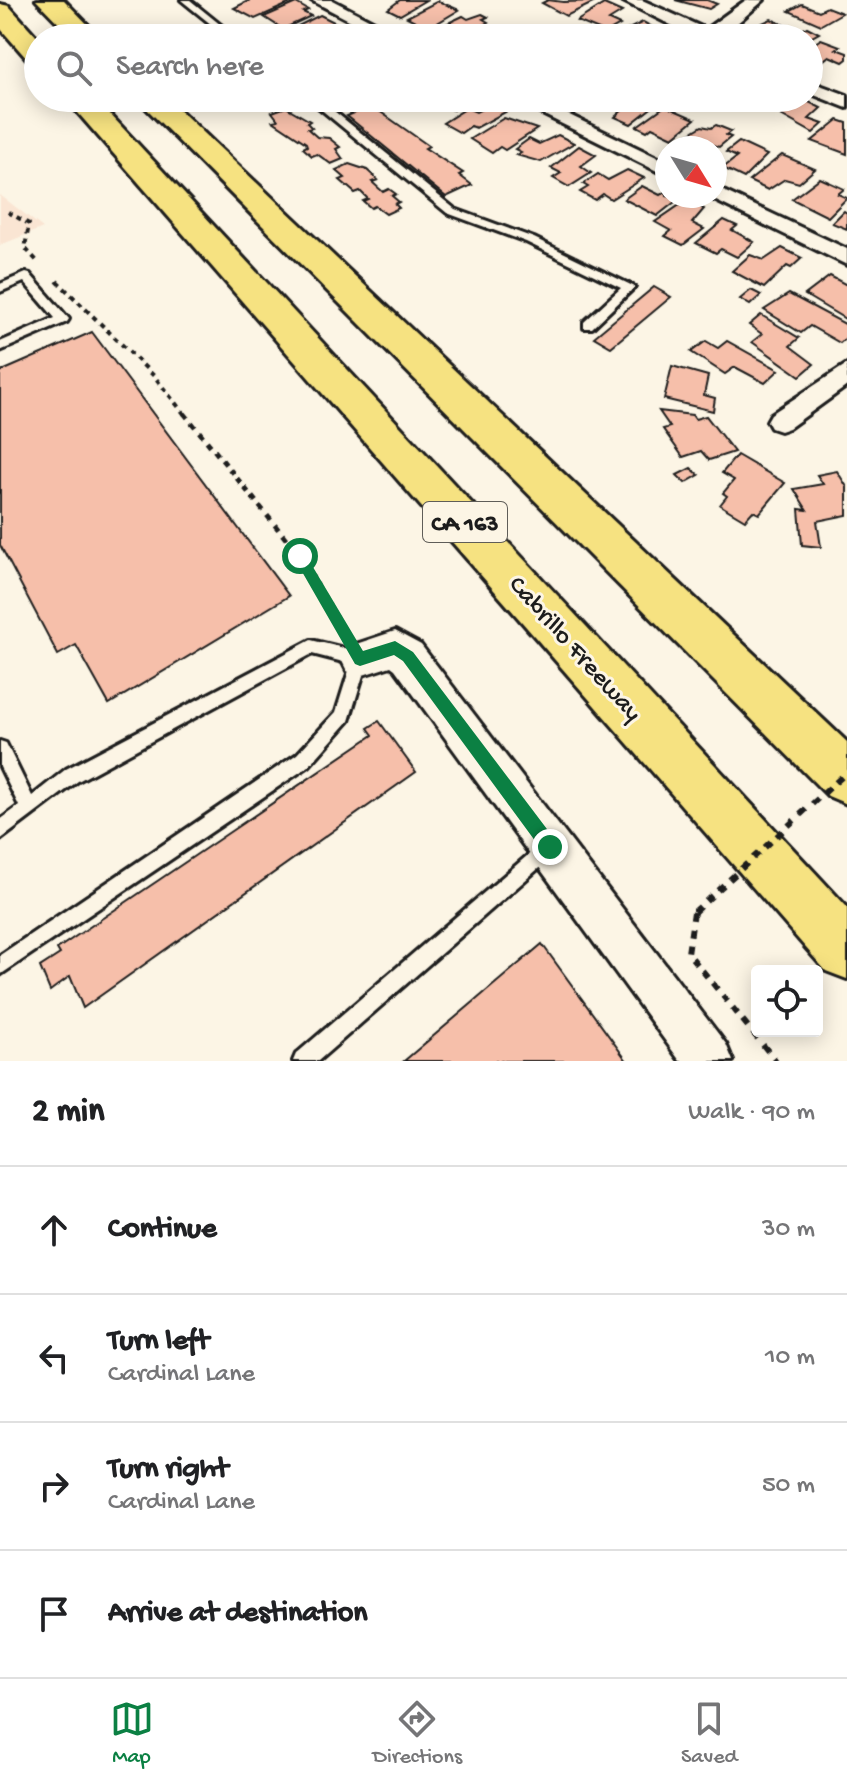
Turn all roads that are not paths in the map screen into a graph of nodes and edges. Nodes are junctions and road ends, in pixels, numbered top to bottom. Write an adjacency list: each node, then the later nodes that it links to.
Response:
1 (49, 0): 7 (highway)
2 (185, 0): 8 (lane)
3 (319, 0): 9 (street)
4 (629, 0): 10 (street)
5 (756, 0): 11 (street)
6 (0, 12): 12 (highway)
7 (74, 24)
8 (215, 24)
9 (368, 24)
10 (681, 24)
11 (726, 24)
12 (24, 39)
13 (823, 92): 14 (street)
14 (847, 102)
15 (92, 112): 33 (highway, Cabrillo Freeway / CA 163)
16 (164, 112): 29 (highway)
17 (329, 112): 23 (lane)
18 (548, 112): 19 (street)
19 (655, 164)
20 (727, 199): 21 (street)
21 (847, 258)
22 (0, 288): 24 (lane)
23 (588, 325)
24 (0, 347)
25 (847, 373): 26 (street)
26 (780, 421)
27 (360, 659): 30 (lane); 32 (street); 34 (lane)
28 (0, 749): 30 (lane)
29 (847, 778)
30 (29, 809): 31 (lane)
31 (0, 831)
32 (550, 847): 35 (lane); 36 (street)
33 (847, 950)
34 (1, 962)
35 (303, 1061)
36 (709, 1061)

